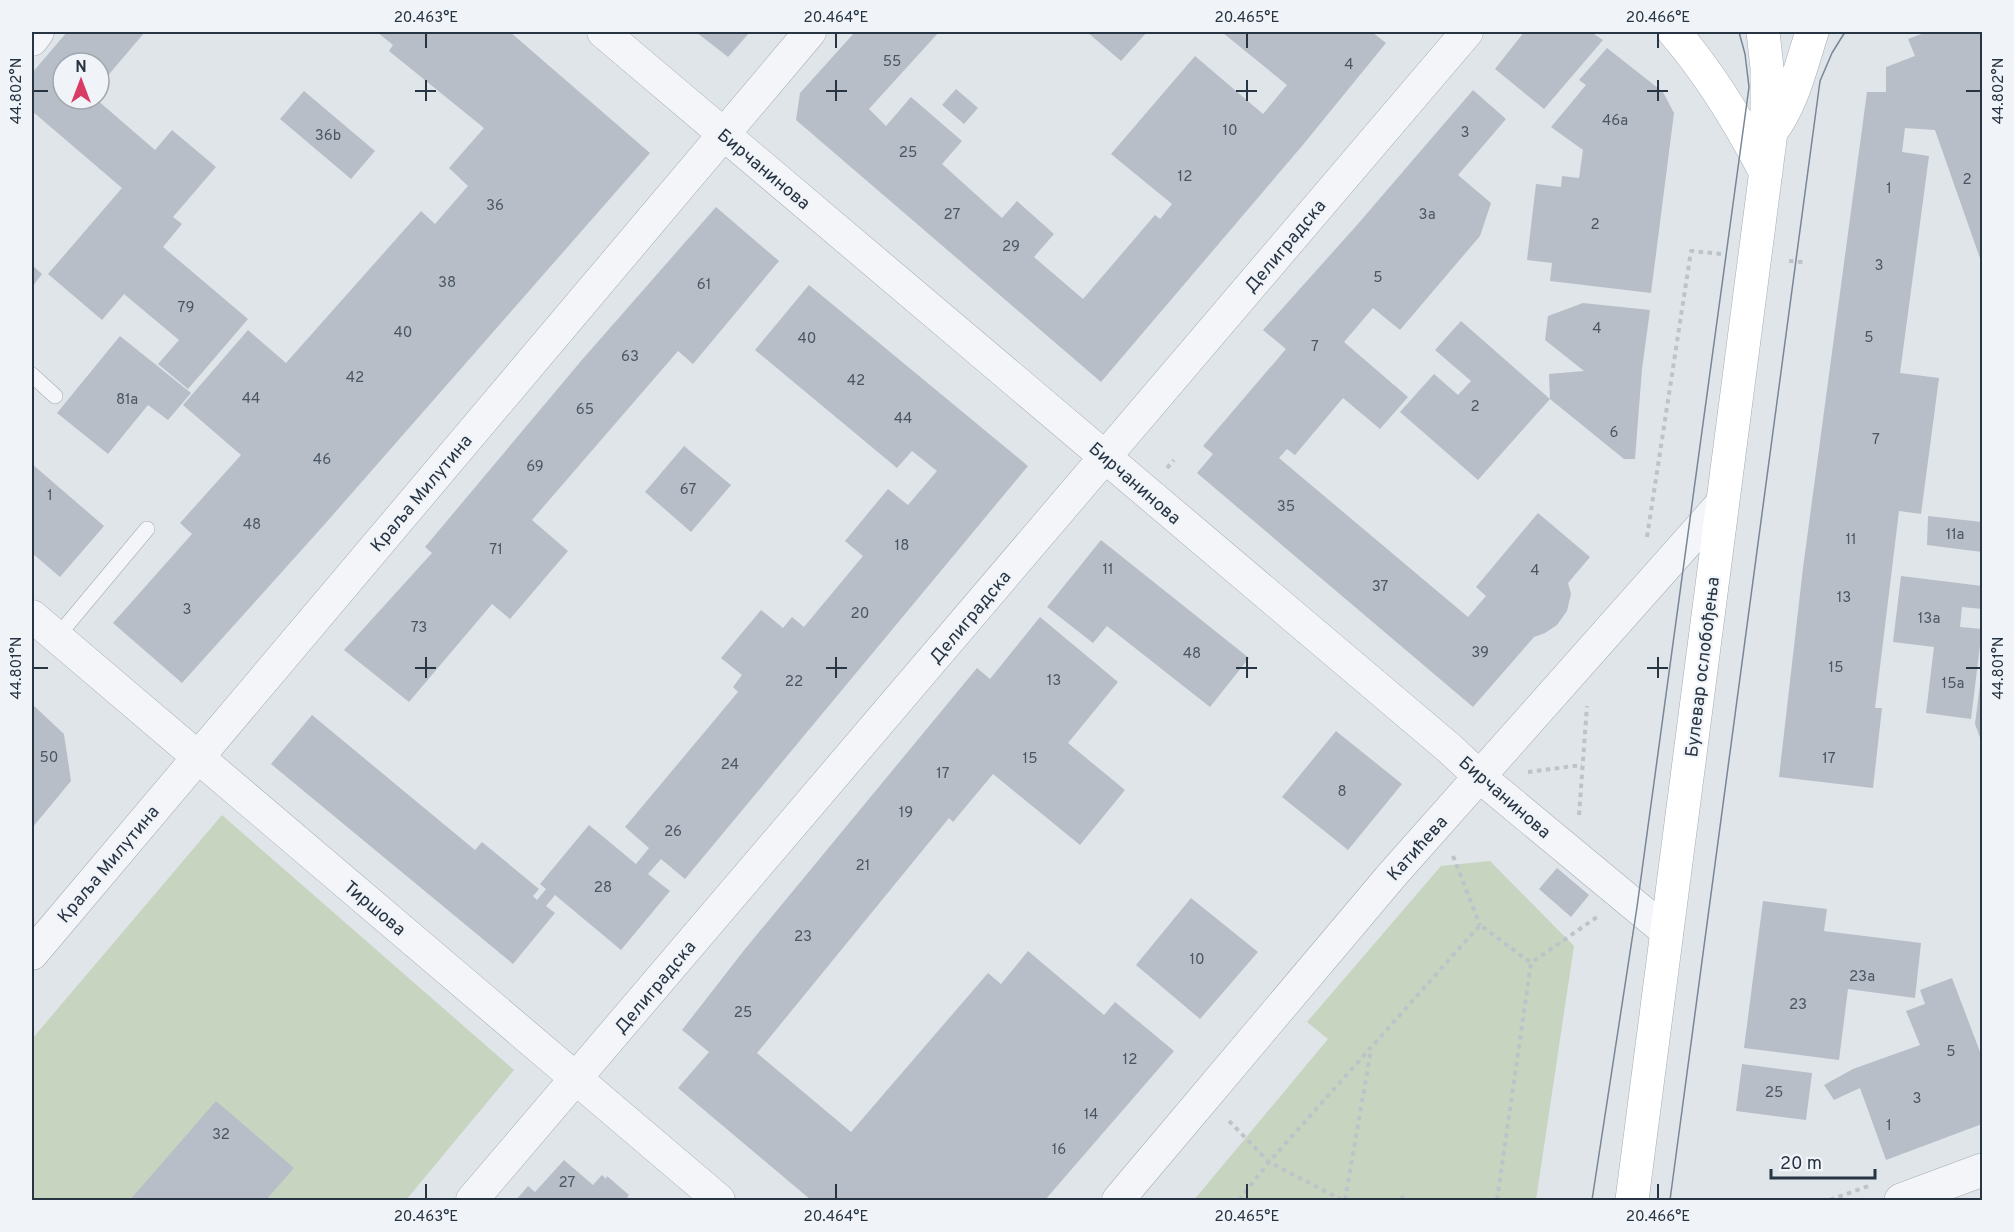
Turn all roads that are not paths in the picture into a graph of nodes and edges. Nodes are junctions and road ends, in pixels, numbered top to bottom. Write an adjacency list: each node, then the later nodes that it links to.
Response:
1 (38, 32): 8 (street)
2 (603, 32): 10 (street, Бирчанинова)
3 (810, 32): 10 (street, Краља Милутина)
4 (1467, 32): 14 (street, Делиградска)
5 (1674, 32): 11 (main road)
6 (1763, 32): 9 (main road, Булевар ослобођења)
7 (1812, 32): 9 (main road, Булевар ослобођења)
8 (32, 40)
9 (1771, 132): 11 (main road, Булевар ослобођења)
10 (723, 134): 14 (street, Бирчанинова); 19 (street, Краља Милутина)
11 (1766, 173): 15 (main road, Булевар ослобођења)
12 (32, 375): 13 (lane)
13 (55, 396)
14 (1106, 457): 20 (street, Бирчанинова); 23 (street, Делиградска)
15 (1723, 502): 20 (street, Катићева); 21 (main road, Булевар ослобођења)
16 (147, 529): 18 (lane)
17 (32, 616): 18 (street, Тиршова)
18 (56, 638): 19 (street, Тиршова)
19 (198, 758): 22 (street, Краља Милутина); 23 (street, Тиршова)
20 (1480, 777): 21 (street, Бирчанинова); 27 (street, Катићева)
21 (1667, 932): 28 (main road, Булевар ослобођења)
22 (32, 954)
23 (577, 1078): 25 (street, Делиградска); 26 (street, Тиршова)
24 (1983, 1170): 29 (street)
25 (472, 1200)
26 (719, 1200)
27 (1118, 1200)
28 (1632, 1200)
29 (1901, 1200)

